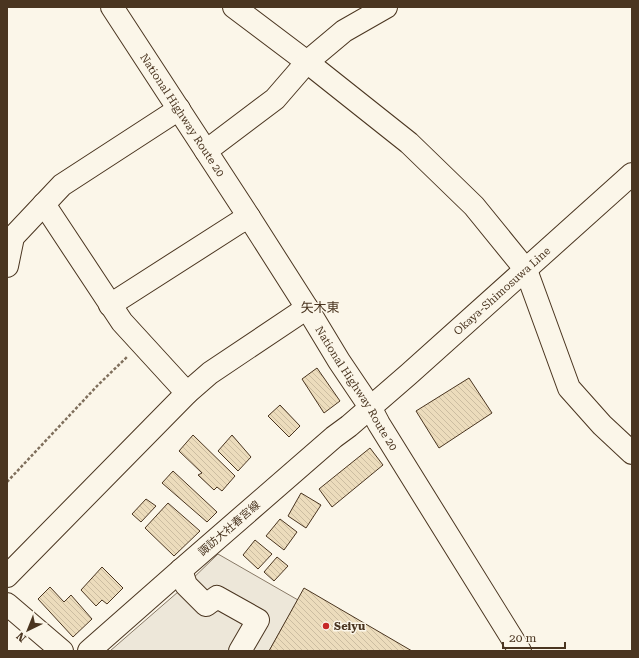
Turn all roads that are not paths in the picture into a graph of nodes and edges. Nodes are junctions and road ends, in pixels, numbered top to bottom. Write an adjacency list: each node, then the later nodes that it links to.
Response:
1 (112, 7): 5 (main road, National Highway Route 20)
2 (234, 7): 4 (main road)
3 (386, 7): 4 (main road)
4 (307, 62): 6 (main road); 12 (main road)
5 (179, 109): 6 (main road, National Highway Route 20); 8 (main road)
6 (206, 151): 9 (main road, National Highway Route 20)
7 (632, 174): 12 (main road, Okaya-Shimosuwa Line)
8 (44, 204): 10 (main road); 13 (main road)
9 (249, 217): 13 (main road); 14 (main road, National Highway Route 20)
10 (10, 234): 11 (main road)
11 (7, 266)
12 (526, 270): 16 (main road, Okaya-Shimosuwa Line); 17 (main road)
13 (110, 305): 15 (main road)
14 (307, 308): 15 (main road); 16 (main road, National Highway Route 20)
15 (187, 393): 19 (main road)
16 (370, 407): 18 (main road, 諏訪大社春宮線); 24 (main road, National Highway Route 20)
17 (632, 453)
18 (181, 570): 22 (main road, 諏訪大社春宮線); 23 (main road)
19 (7, 576)
20 (7, 604): 21 (main road)
21 (62, 651)
22 (89, 651)
23 (240, 651)
24 (520, 651)

